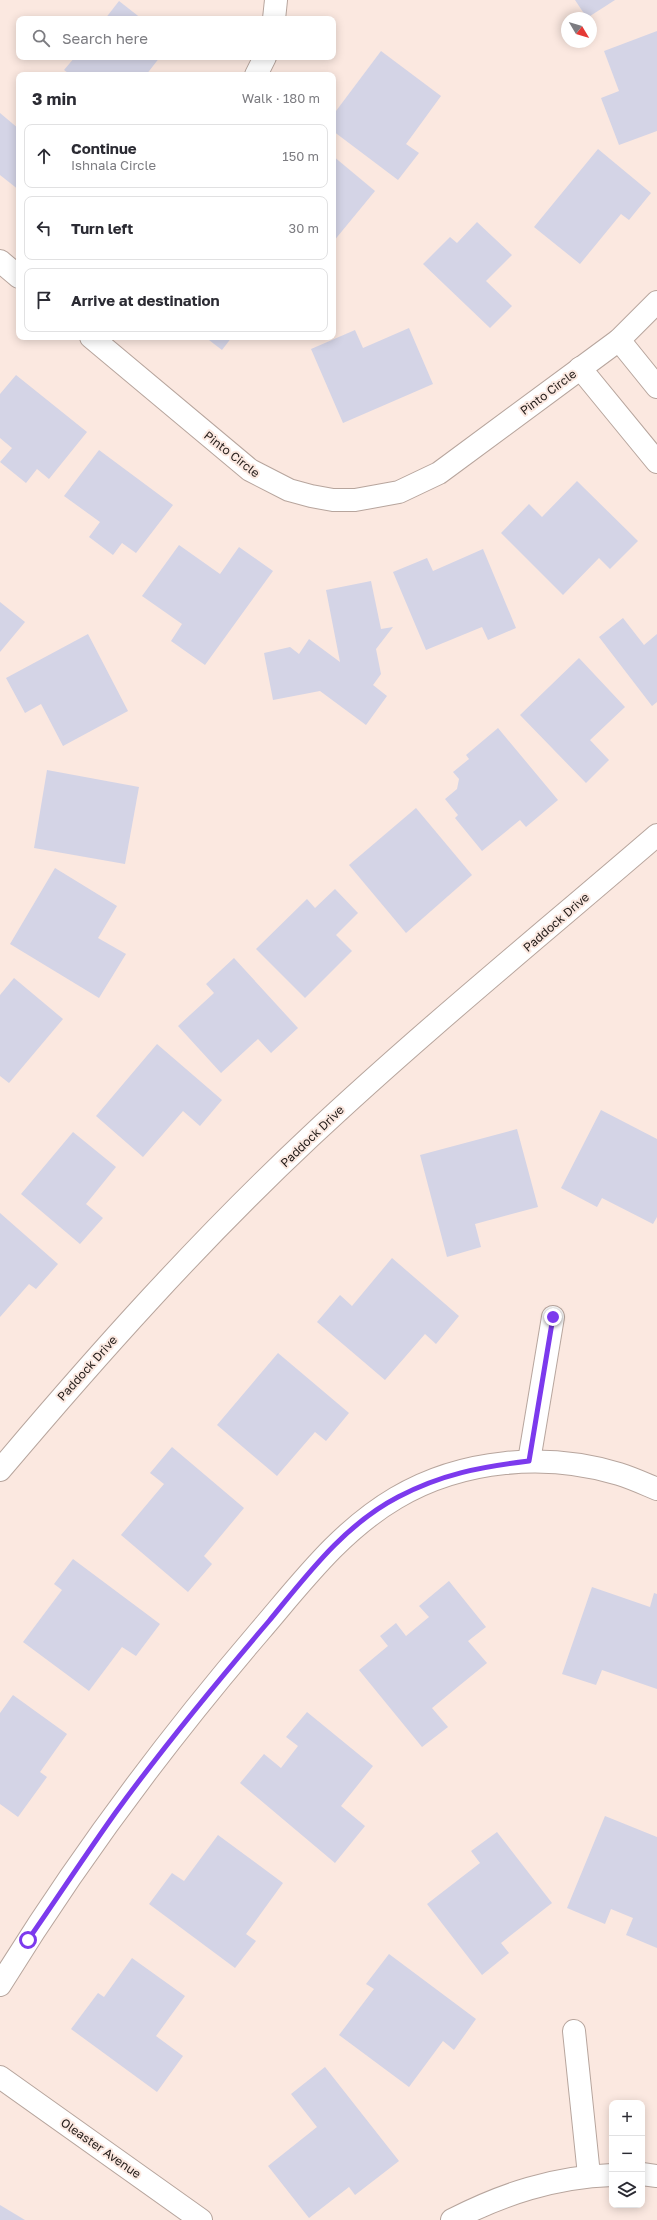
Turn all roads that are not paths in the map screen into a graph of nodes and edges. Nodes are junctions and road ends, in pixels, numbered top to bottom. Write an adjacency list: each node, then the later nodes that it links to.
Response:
1 (276, 0): 2 (street)
2 (274, 16)
3 (264, 60): 4 (street)
4 (258, 72)
5 (0, 260): 6 (street)
6 (16, 274)
7 (657, 302): 9 (street, Pinto Circle)
8 (95, 340): 10 (street, Pinto Circle)
9 (619, 340): 10 (street, Pinto Circle); 11 (street)
10 (580, 368): 12 (street, Pinto Circle)
11 (657, 387)
12 (657, 462)
13 (657, 835): 16 (street, Paddock Drive)
14 (553, 1317): 15 (street)
15 (529, 1461): 17 (street); 18 (street)
16 (0, 1470)
17 (657, 1489)
18 (0, 1985)
19 (574, 2031): 23 (street)
20 (0, 2077): 25 (street, Oleaster Avenue)
21 (645, 2174): 24 (street)
22 (609, 2175): 23 (street)
23 (589, 2176): 26 (street)
24 (657, 2176)
25 (201, 2220)
26 (452, 2220)

